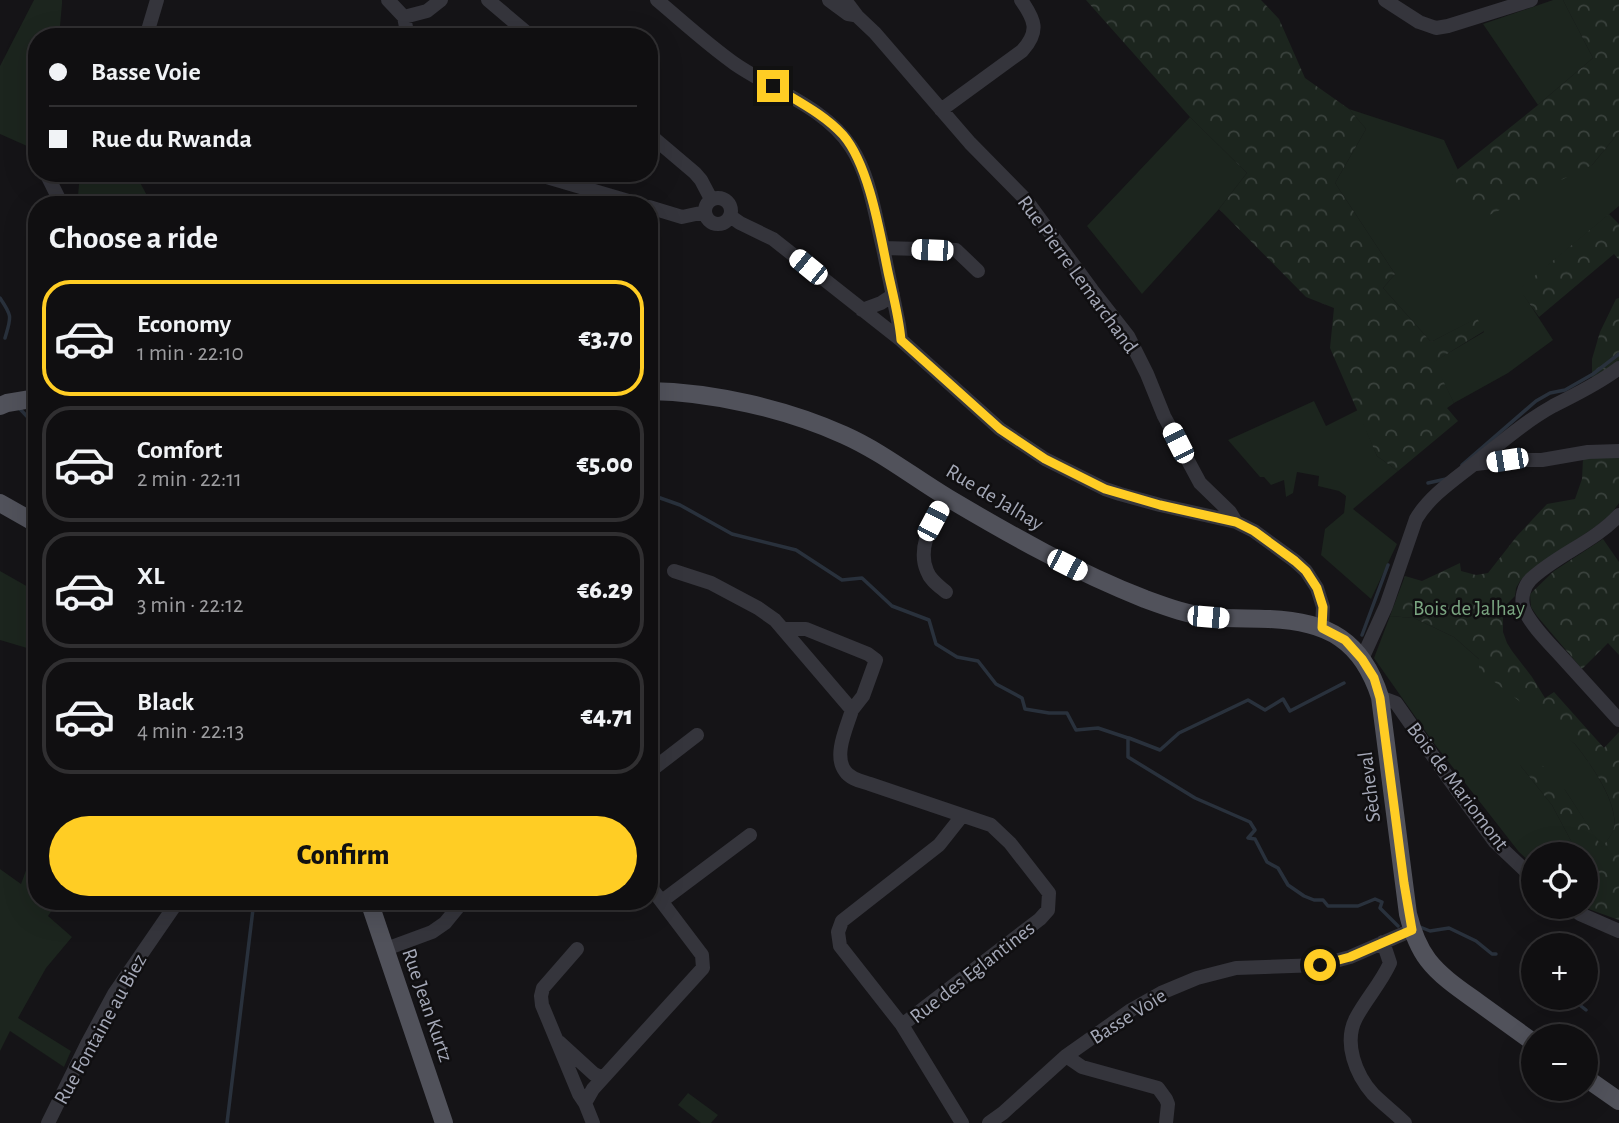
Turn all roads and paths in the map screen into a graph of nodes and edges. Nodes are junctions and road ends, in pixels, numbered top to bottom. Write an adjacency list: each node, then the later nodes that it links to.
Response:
1 (157, 0): 13 (street)
2 (388, 0): 12 (street)
3 (441, 0): 12 (street)
4 (488, 0): 15 (street)
5 (657, 0): 23 (street)
6 (828, 0): 11 (street)
7 (845, 0): 11 (street, Rue Pierre Lemarchand)
8 (1021, 0): 16 (street)
9 (1385, 0): 10 (street)
10 (1531, 0)
11 (857, 16): 16 (street, Rue Pierre Lemarchand)
12 (404, 17): 14 (street)
13 (149, 28)
14 (406, 28)
15 (521, 28)
16 (941, 110): 38 (street, Rue Pierre Lemarchand)
17 (658, 142): 20 (street)
18 (564, 182): 19 (street)
19 (611, 196)
20 (708, 206): 21 (street); 22 (street); 22 (street)
21 (658, 210)
22 (730, 216): 26 (street)
23 (883, 248): 24 (street); 25 (street)
24 (978, 271)
25 (893, 295): 26 (street); 27 (street)
26 (862, 310): 27 (street)
27 (901, 340): 38 (street)
28 (1619, 369): 33 (street)
29 (658, 392): 34 (main road, Rue de Jalhay)
30 (28, 398): 31 (main road)
31 (2, 399)
32 (1619, 451): 33 (street)
33 (1475, 464): 43 (street)
34 (946, 496): 40 (street); 41 (main road, Rue de Jalhay)
35 (0, 503): 37 (main road)
36 (1619, 515): 46 (street)
37 (28, 519)
38 (1236, 522): 41 (street, Rue Pierre Lemarchand)
39 (674, 571): 42 (street)
40 (946, 592)
41 (1322, 628): 43 (main road)
42 (784, 629): 45 (street); 45 (street, Rue des Eglantines)
43 (1362, 659): 44 (main road, Sècheval)
44 (1380, 698): 51 (street, Bois de Mariomont); 58 (main road, Sècheval)
45 (852, 710): 49 (street, Rue des Eglantines)
46 (1619, 719)
47 (697, 735): 48 (street)
48 (658, 765)
49 (962, 816): 63 (street); 63 (street, Rue des Eglantines)
50 (750, 835): 53 (street)
51 (1521, 867)
52 (658, 896): 53 (street)
53 (662, 901): 67 (street)
54 (172, 910): 72 (street, Rue Fontaine au Biez)
55 (372, 910): 61 (main road, Rue Jean Kurtz)
56 (456, 910): 61 (street)
57 (1591, 919): 59 (street)
58 (1410, 922): 60 (street, Basse Voie); 64 (main road, Sècheval)
59 (1619, 931)
60 (1383, 942): 66 (street, Basse Voie); 77 (street)
61 (386, 949): 73 (main road, Rue Jean Kurtz)
62 (577, 950): 65 (street)
63 (902, 1025): 75 (street)
64 (1521, 1033)
65 (557, 1040): 67 (street); 70 (street)
66 (1066, 1056): 71 (street); 76 (street, Basse Voie)
67 (603, 1078): 70 (street)
68 (1598, 1086): 69 (main road)
69 (1619, 1101)
70 (585, 1103): 74 (street)
71 (1167, 1122)
72 (48, 1123)
73 (444, 1123)
74 (593, 1123)
75 (962, 1123)
76 (989, 1123)
77 (1405, 1123)

